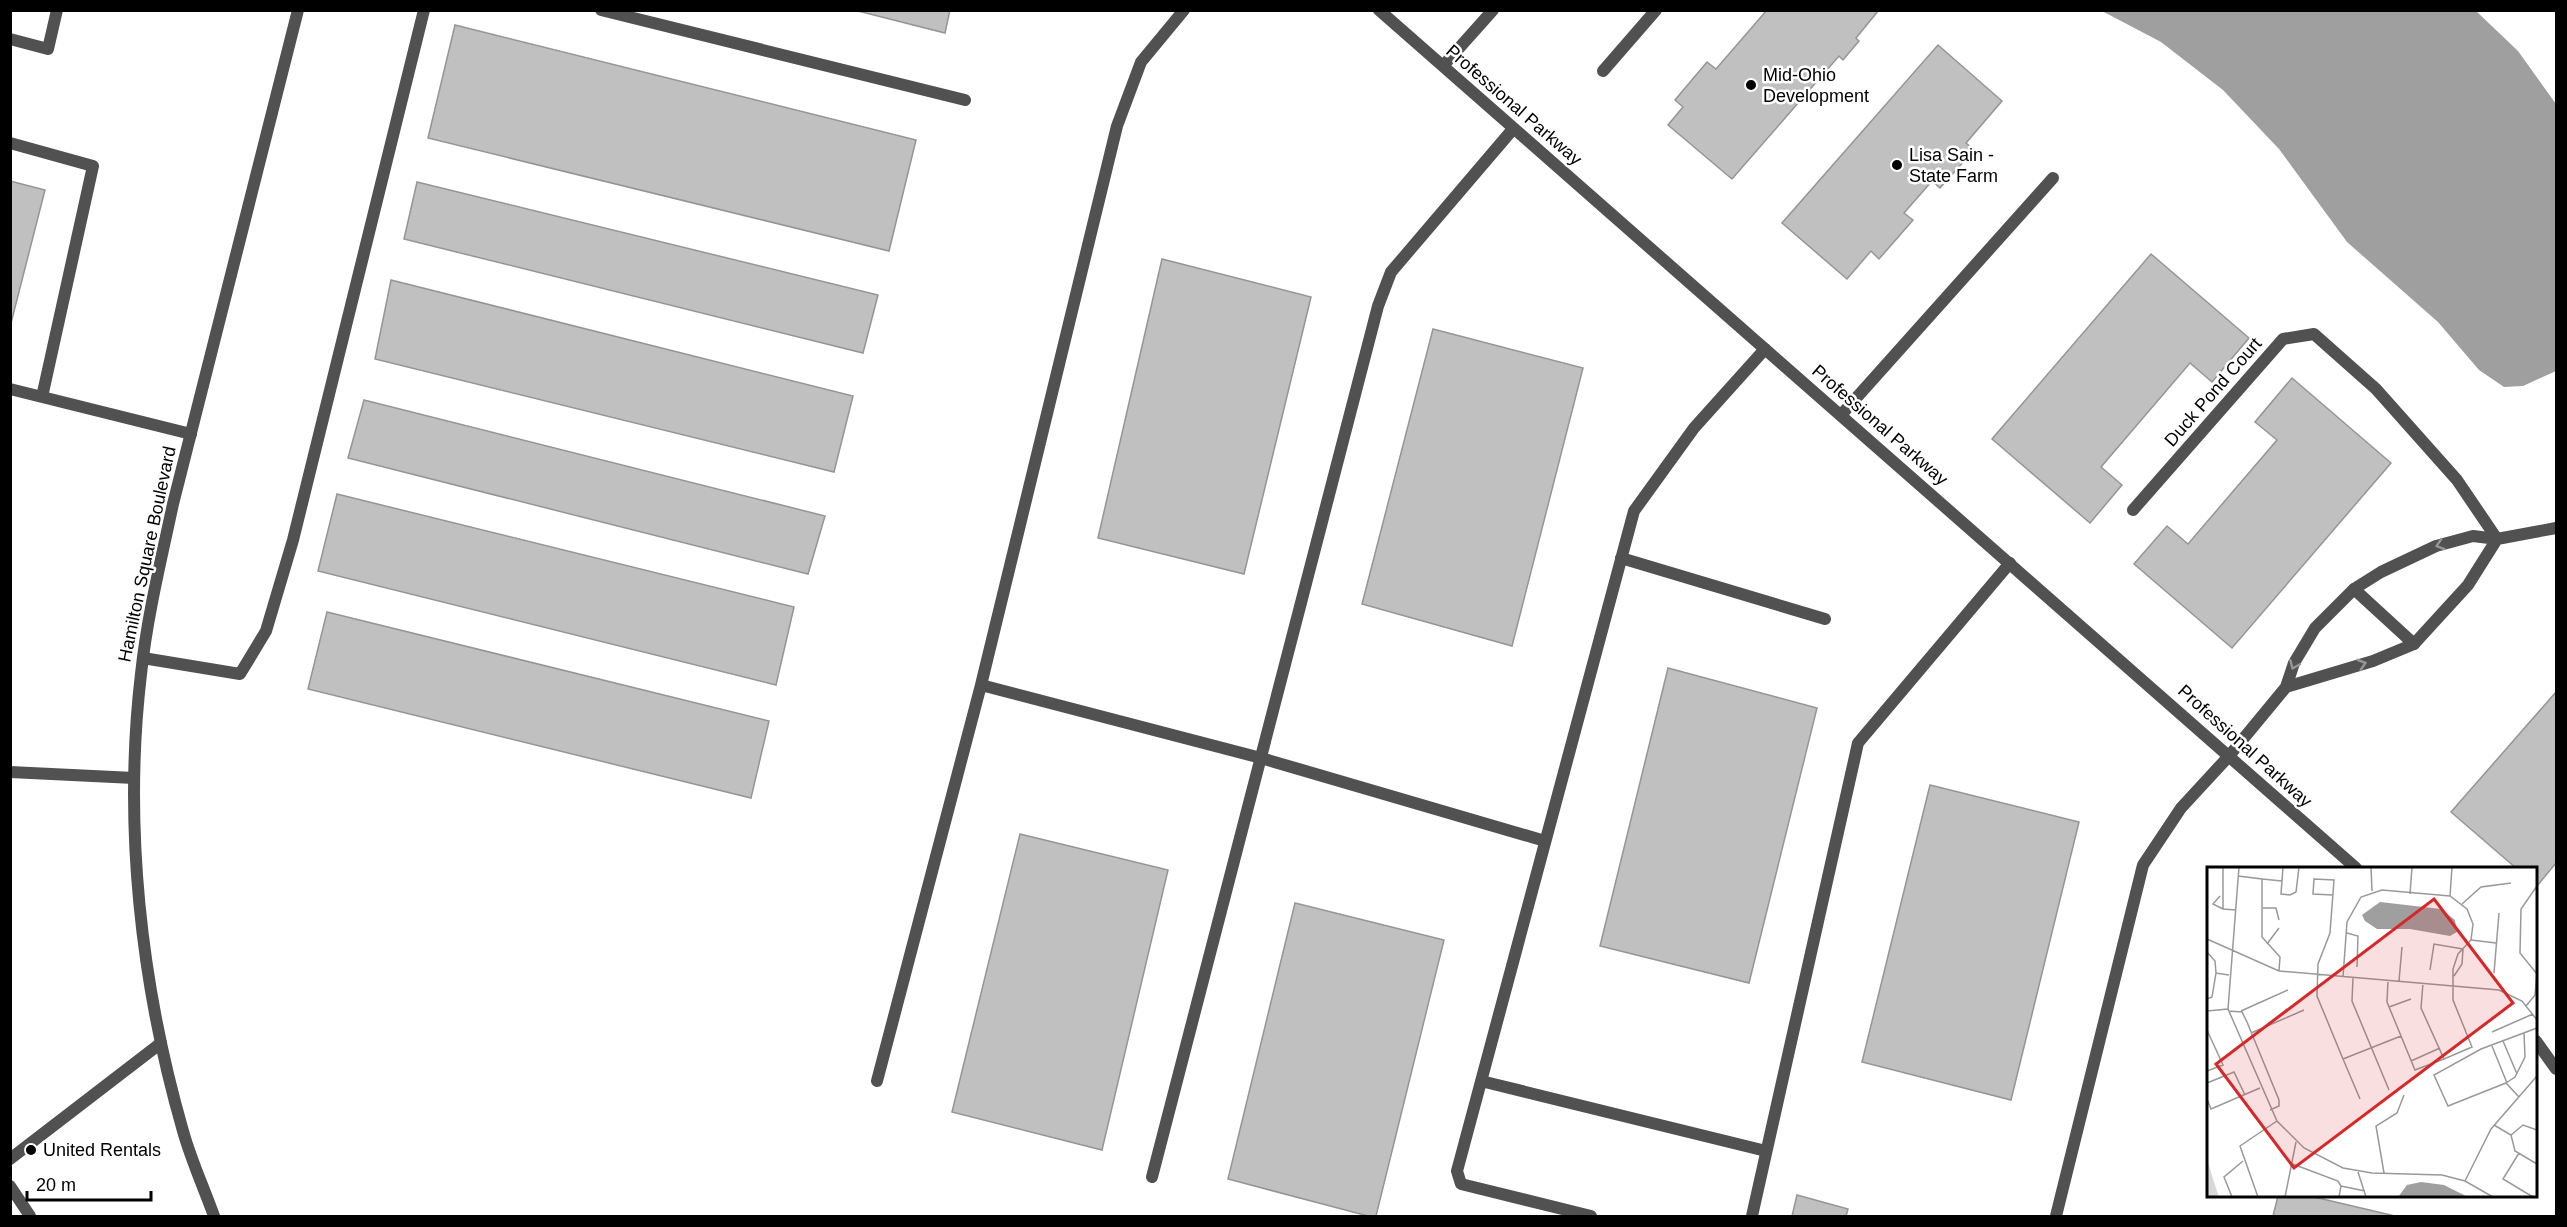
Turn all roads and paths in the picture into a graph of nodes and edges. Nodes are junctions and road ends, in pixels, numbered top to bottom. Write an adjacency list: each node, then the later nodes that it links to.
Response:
1 (57, 10): 9 (street)
2 (298, 10): 20 (street, Hamilton Square Boulevard)
3 (424, 10): 29 (street)
4 (600, 10): 12 (street)
5 (1184, 10): 30 (street)
6 (1379, 10): 10 (street, Professional Parkway)
7 (1493, 10): 10 (street)
8 (1656, 10): 11 (street)
9 (10, 39)
10 (1443, 66): 13 (street, Professional Parkway)
11 (1603, 70)
12 (965, 100)
13 (1513, 129): 16 (street, Professional Parkway); 33 (street)
14 (10, 143): 18 (street)
15 (2053, 178): 19 (street)
16 (1765, 349): 19 (street, Professional Parkway); 24 (street)
17 (10, 389): 18 (street)
18 (42, 397): 20 (street)
19 (1841, 415): 25 (street, Professional Parkway)
20 (191, 434): 29 (street, Hamilton Square Boulevard)
21 (2133, 510): 23 (street, Duck Pond Court)
22 (2556, 528): 23 (street)
23 (2497, 539): 26 (street, one-way to 26); 28 (street)
24 (1621, 558): 27 (street); 36 (street)
25 (2010, 562): 32 (street, Professional Parkway); 43 (street)
26 (2354, 589): 28 (street); 31 (street, one-way to 31)
27 (1825, 619)
28 (2414, 644): 31 (street, one-way to 28)
29 (144, 658): 35 (street, Hamilton Square Boulevard)
30 (981, 685): 33 (street); 41 (street)
31 (2286, 687): 32 (street)
32 (2229, 756): 37 (street, Professional Parkway); 51 (street)
33 (1261, 758): 36 (street); 45 (street)
34 (10, 772): 35 (street)
35 (134, 778): 38 (street, Hamilton Square Boulevard)
36 (1545, 841): 42 (street)
37 (2355, 867)
38 (161, 1043): 44 (street); 48 (street, Hamilton Square Boulevard)
39 (2537, 1044): 40 (street)
40 (2556, 1069)
41 (877, 1081)
42 (1481, 1081): 43 (street); 49 (street)
43 (1766, 1151): 50 (street)
44 (10, 1159)
45 (1152, 1177)
46 (10, 1186): 47 (street)
47 (30, 1216)
48 (214, 1216)
49 (1591, 1216)
50 (1752, 1216)
51 (2056, 1216)

